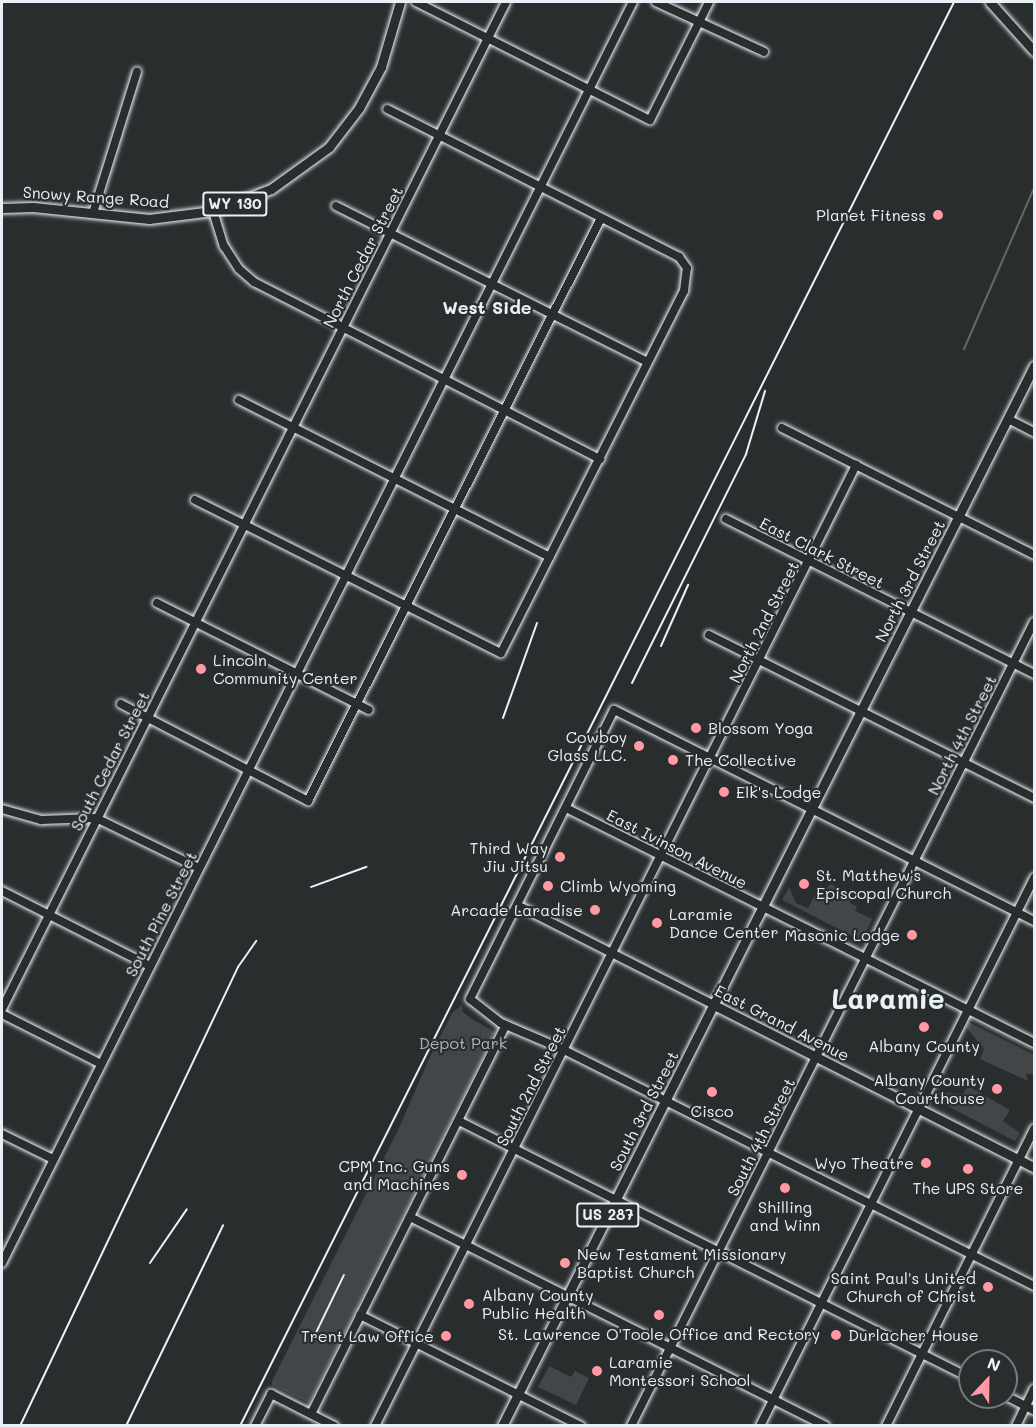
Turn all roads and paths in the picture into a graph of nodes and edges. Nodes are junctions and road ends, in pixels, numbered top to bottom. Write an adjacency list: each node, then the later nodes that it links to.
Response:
1 (400, 2): 19 (main road, Snowy Range Road / WY 130)
2 (416, 2): 9 (street)
3 (506, 2): 9 (street, North Cedar Street)
4 (633, 2): 13 (street, South Pine Street)
5 (656, 2): 8 (street)
6 (709, 2): 8 (street)
7 (990, 2): 10 (main road)
8 (698, 22): 11 (street); 13 (street)
9 (488, 39): 13 (street); 15 (street, North Cedar Street)
10 (1035, 51)
11 (764, 52)
12 (137, 72): 20 (street)
13 (589, 90): 16 (street, South Pine Street)
14 (387, 109): 15 (street)
15 (439, 135): 16 (street); 22 (street, North Cedar Street)
16 (541, 187): 21 (street); 23 (street, South Pine Street)
17 (336, 206): 22 (street)
18 (2, 208): 20 (main road, Snowy Range Road / WY 130)
19 (213, 211): 20 (main road, Snowy Range Road / WY 130); 25 (street)
20 (93, 213)
21 (601, 218): 24 (street); 26 (street)
22 (390, 233): 23 (street); 25 (street, North Cedar Street)
23 (492, 285): 24 (street); 28 (street, South Pine Street)
24 (552, 315): 26 (street); 30 (street)
25 (342, 329): 28 (street); 32 (street, North Cedar Street)
26 (647, 363): 35 (street)
27 (1035, 366): 31 (main road, North 3rd Street)
28 (444, 381): 30 (street); 37 (street, South Pine Street)
29 (239, 400): 32 (street)
30 (503, 411): 35 (street); 39 (street)
31 (1008, 419): 34 (street); 40 (main road, North 3rd Street)
32 (293, 427): 37 (street); 42 (street, North Cedar Street)
33 (782, 428): 36 (street)
34 (1035, 432)
35 (600, 459): 44 (street)
36 (856, 465): 40 (street); 45 (street, North 2nd Street)
37 (395, 479): 39 (street); 46 (street, South Pine Street)
38 (195, 500): 42 (street)
39 (454, 509): 44 (street); 48 (street)
40 (959, 517): 43 (street); 49 (main road, North 3rd Street)
41 (726, 519): 45 (street, East Clark Street)
42 (244, 525): 46 (street); 50 (street, South Cedar Street)
43 (1035, 555)
44 (550, 557): 48 (street)
45 (809, 562): 49 (street, East Clark Street); 53 (street, North 2nd Street)
46 (345, 576): 48 (street); 55 (street, South Pine Street)
47 (156, 603): 50 (street)
48 (405, 606): 58 (street)
49 (911, 613): 54 (street, East Clark Street); 60 (main road, North 3rd Street)
50 (195, 622): 55 (street); 61 (street, South Cedar Street)
51 (1035, 622): 54 (street, North 4th Street)
52 (709, 635): 53 (street)
53 (759, 661): 60 (street); 62 (street, North 2nd Street)
54 (1013, 664): 56 (street, East Clark Street); 63 (street, North 4th Street)
55 (296, 673): 58 (street); 64 (street, South Pine Street)
56 (1035, 674)
57 (121, 704): 61 (street)
58 (357, 704): 59 (street); 64 (street)
59 (369, 710)
60 (861, 711): 63 (street); 68 (main road, North 3rd Street)
61 (147, 718): 64 (street); 69 (street, South Cedar Street)
62 (710, 758): 66 (street); 68 (street); 70 (street, South 2nd Street)
63 (964, 763): 65 (street); 71 (street, North 4th Street)
64 (249, 770): 72 (street, South Pine Street)
65 (1035, 798)
66 (566, 808): 70 (street, East Ivinson Avenue); 75 (street)
67 (2, 809): 69 (street)
68 (812, 809): 71 (street); 76 (main road, South 3rd Street)
69 (96, 818): 72 (street); 78 (street, South Cedar Street)
70 (661, 856): 76 (street, East Ivinson Avenue); 80 (street, South 2nd Street)
71 (915, 861): 77 (street); 81 (street, South 4th Street)
72 (199, 868): 82 (street, South Pine Street)
73 (1035, 878): 77 (street)
74 (2, 891): 78 (street)
75 (517, 905): 80 (street, East Grand Avenue); 87 (street)
76 (763, 907): 81 (street, East Ivinson Avenue); 83 (main road, South 3rd Street)
77 (1017, 912): 79 (street); 85 (street)
78 (50, 915): 82 (street); 84 (street, South Cedar Street)
79 (1035, 921)
80 (612, 954): 83 (street, East Grand Avenue); 89 (street, South 2nd Street)
81 (866, 958): 85 (street, East Ivinson Avenue); 90 (street, South 4th Street)
82 (150, 966): 91 (street, South Pine Street)
83 (714, 1005): 90 (main road, East Grand Avenue); 92 (main road, South 3rd Street / US 287)
84 (2, 1009)
85 (968, 1010): 88 (street, East Ivinson Avenue); 93 (street)
86 (2, 1014): 91 (street)
87 (506, 1025): 89 (street); 94 (street)
88 (1035, 1043)
89 (564, 1050): 92 (street); 97 (street, South 2nd Street)
90 (816, 1057): 93 (main road, East Grand Avenue); 98 (street, South 4th Street)
91 (102, 1064): 99 (street, South Pine Street)
92 (666, 1101): 98 (street); 102 (main road, South 3rd Street / US 287)
93 (919, 1108): 100 (main road, East Grand Avenue); 103 (street)
94 (459, 1121): 97 (street); 104 (street)
95 (1035, 1129): 100 (street)
96 (2, 1134): 99 (street)
97 (514, 1149): 102 (street); 105 (street, South 2nd Street)
98 (768, 1152): 103 (street); 106 (street, South 4th Street)
99 (53, 1159): 108 (street, South Pine Street)
100 (1019, 1159): 101 (main road, East Grand Avenue); 107 (street)
101 (1035, 1167)
102 (616, 1200): 106 (street); 110 (main road, South 3rd Street / US 287)
103 (871, 1204): 107 (street); 111 (street)
104 (410, 1217): 105 (street); 112 (street)
105 (466, 1245): 110 (street); 113 (street, South 2nd Street)
106 (719, 1251): 111 (street); 114 (street, South 4th Street)
107 (972, 1254): 109 (street); 115 (street)
108 (2, 1259)
109 (1035, 1286)
110 (567, 1296): 114 (street); 118 (main road, South 3rd Street / US 287)
111 (821, 1303): 115 (street); 119 (street)
112 (360, 1315): 113 (street); 123 (street)
113 (417, 1343): 118 (street); 126 (street, South 2nd Street)
114 (670, 1348): 119 (street); 129 (street, South 4th Street)
115 (922, 1354): 116 (street); 132 (street)
116 (958, 1372)
117 (1035, 1389): 121 (street)
118 (518, 1394): 127 (main road, South 3rd Street / US 287); 128 (street)
119 (773, 1400): 130 (street); 131 (street)
120 (1018, 1402): 121 (street)
121 (1026, 1406): 122 (street); 133 (street)
122 (1035, 1410)
123 (311, 1414): 124 (street); 125 (street)
124 (255, 1425)
125 (334, 1425)
126 (375, 1425)
127 (502, 1425)
128 (581, 1425)
129 (631, 1425)
130 (760, 1425)
131 (825, 1425)
132 (886, 1425)
133 (1016, 1425)

